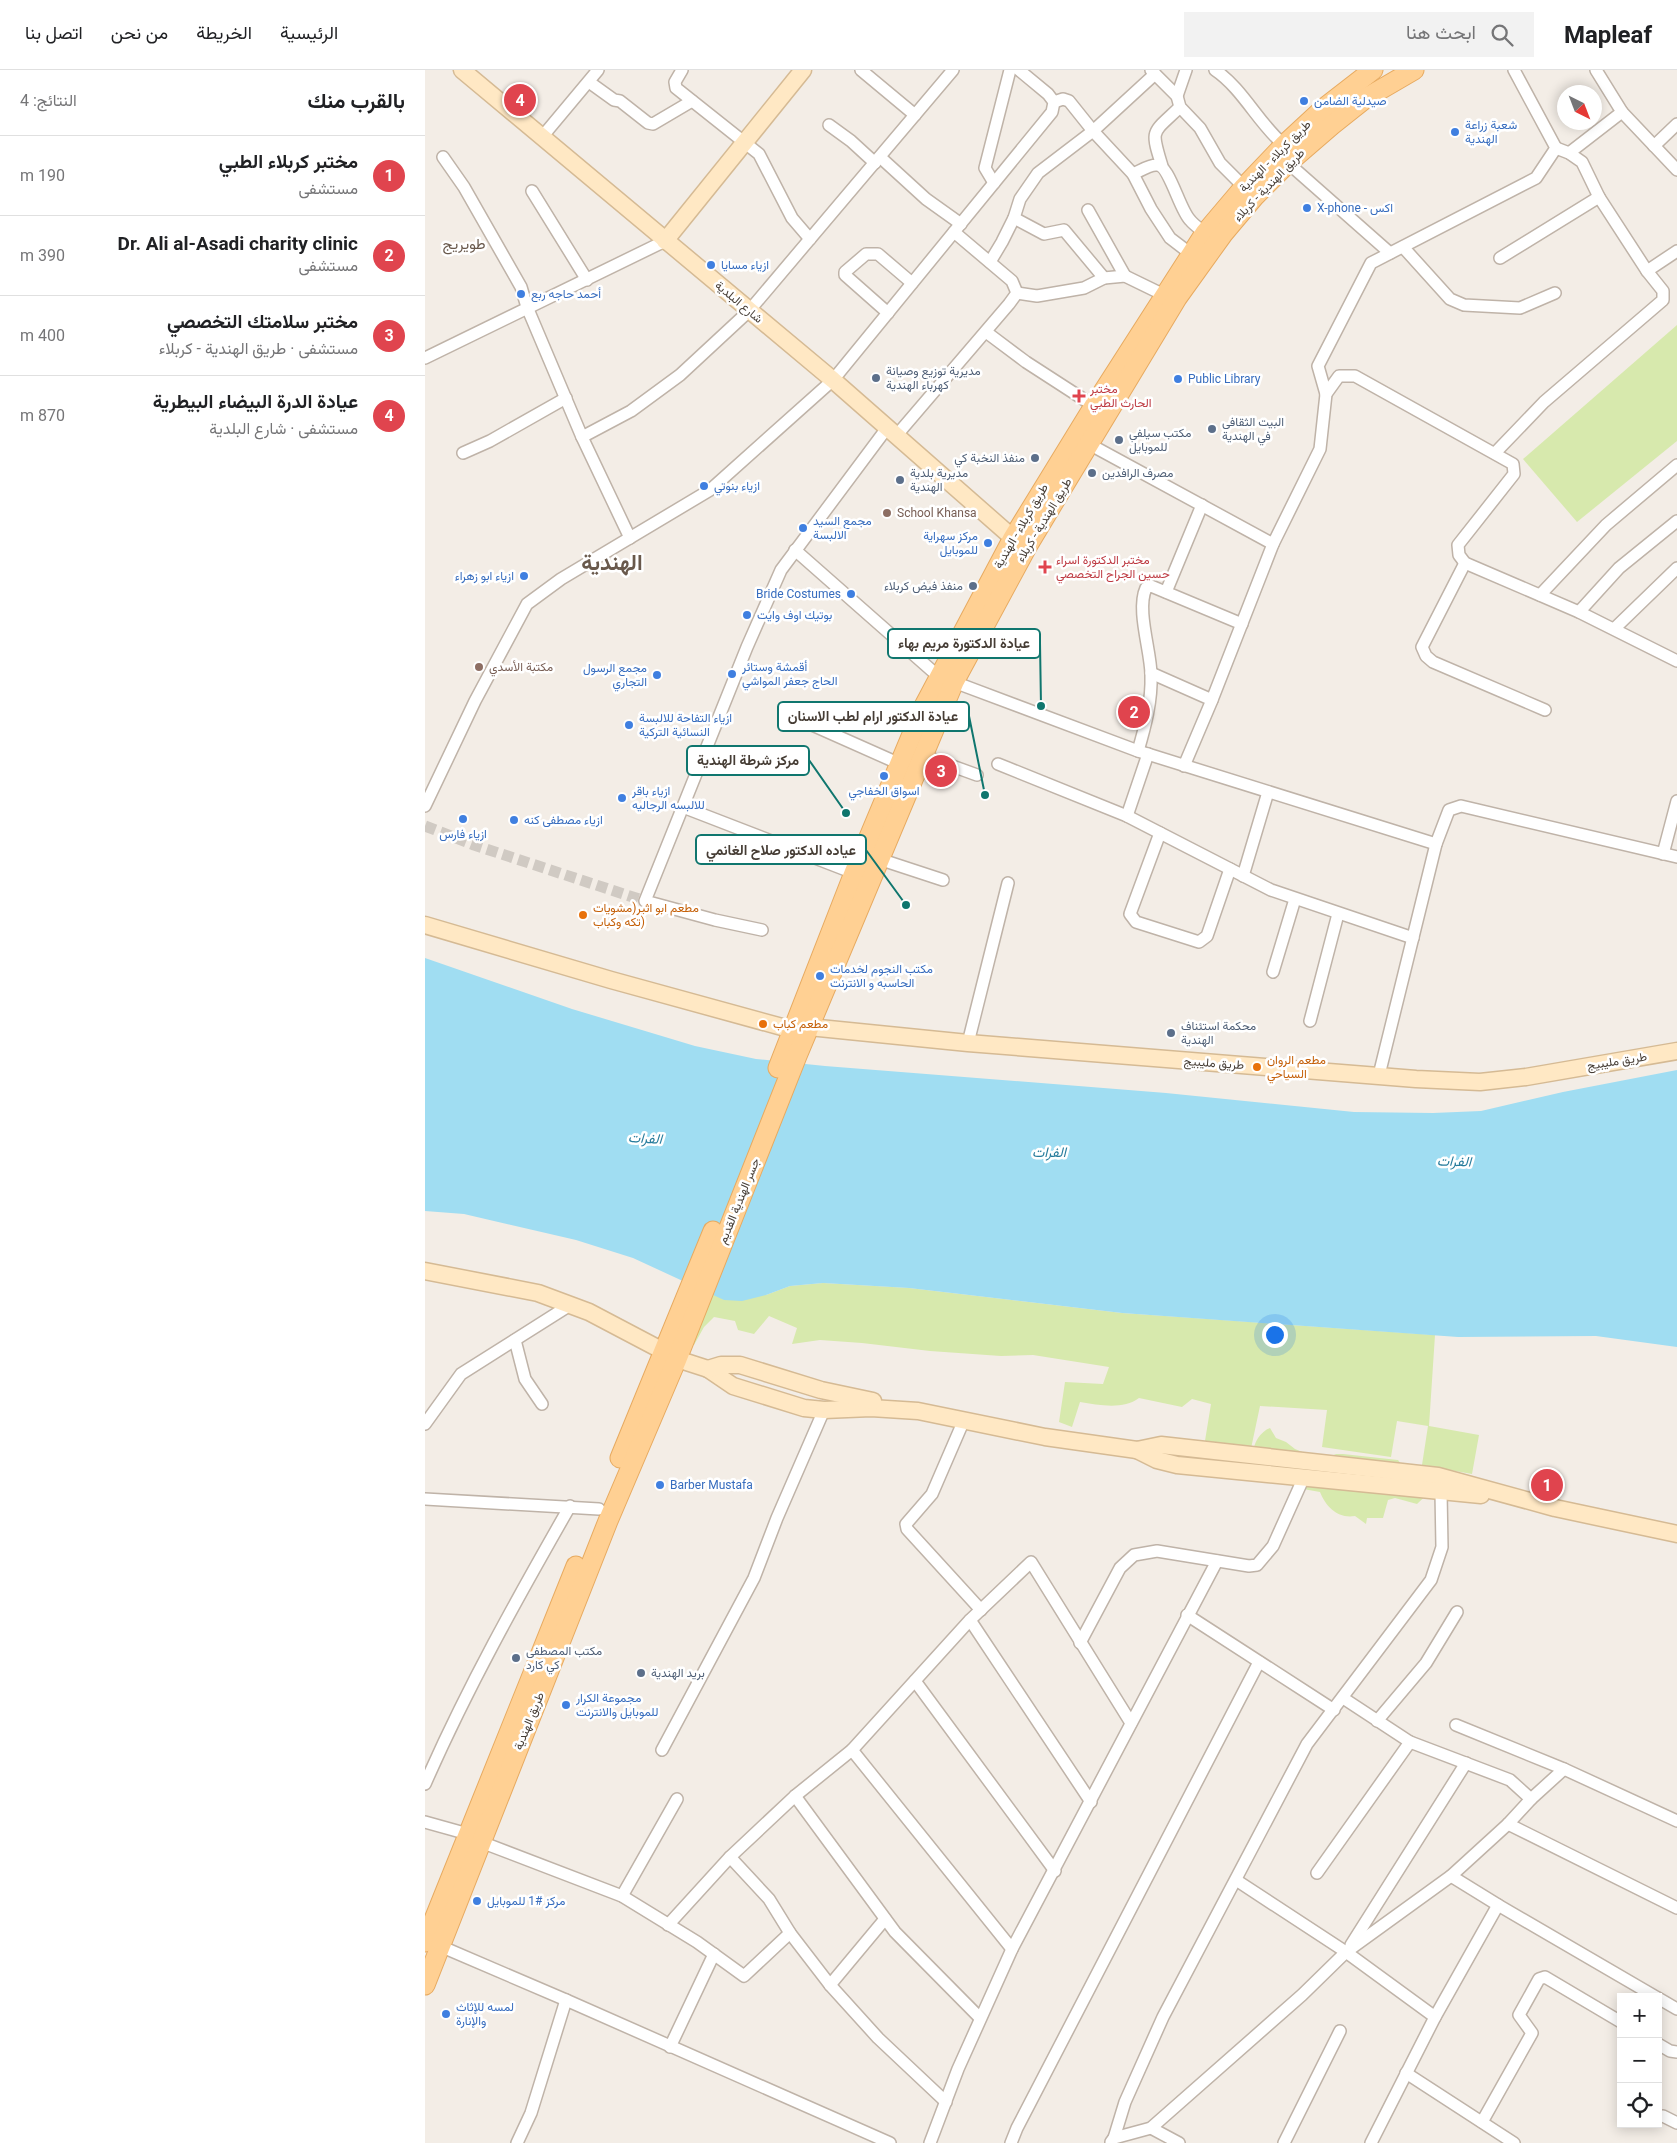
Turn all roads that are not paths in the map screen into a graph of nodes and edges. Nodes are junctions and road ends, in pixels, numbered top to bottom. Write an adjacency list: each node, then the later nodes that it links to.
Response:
1 (462, 70): 26 (street, شارع البلدية)
2 (597, 70): 16 (street)
3 (682, 70): 18 (street)
4 (803, 70): 27 (street)
5 (861, 70): 22 (street)
6 (953, 70): 22 (street)
7 (1010, 70): 37 (street)
8 (1019, 70): 20 (street)
9 (1186, 70): 19 (street)
10 (1215, 70): 31 (street)
11 (1373, 70): 17 (main road); 31 (main road, طريق كربلاء - الهندية)
12 (1413, 70): 17 (main road, طريق الهندية - كربلاء)
13 (1514, 70): 29 (street)
14 (1596, 70): 21 (street)
15 (1153, 72): 19 (street); 25 (street)
16 (589, 82): 18 (street); 26 (street)
17 (1383, 87): 31 (main road, طريق الهندية - كربلاء)
18 (692, 101): 27 (street)
19 (1179, 101): 34 (street); 38 (street)
20 (1054, 102): 25 (street); 37 (street)
21 (1622, 112): 28 (street); 30 (street)
22 (915, 115): 33 (street)
23 (1677, 124): 28 (street)
24 (829, 125): 33 (street)
25 (1093, 131): 36 (street); 42 (street)
26 (542, 137): 46 (street, شارع البلدية)
27 (745, 143): 45 (street); 46 (street)
28 (1654, 146): 35 (street)
29 (1556, 148): 30 (street); 47 (street)
30 (1569, 153): 40 (street)
31 (1286, 154): 38 (main road, طريق كربلاء - الهندية); 50 (street); 72 (main road, طريق الهندية - كربلاء)
32 (443, 157): 61 (street)
33 (877, 160): 43 (street); 45 (street)
34 (1163, 166): 36 (street); 44 (street)
35 (1677, 170)
36 (1133, 174): 49 (street)
37 (994, 183): 43 (street)
38 (1244, 187): 44 (main road, طريق كربلاء - الهندية)
39 (533, 191): 56 (street)
40 (1599, 197): 51 (street); 53 (street)
41 (1088, 210): 54 (street)
42 (1014, 218): 52 (street); 55 (street)
43 (957, 228): 52 (street); 57 (street)
44 (1205, 233): 49 (main road, طريق كربلاء - الهندية)
45 (810, 239): 62 (street)
46 (665, 240): 56 (street); 62 (street, شارع البلدية)
47 (1403, 247): 50 (street); 59 (street)
48 (1677, 251): 53 (street)
49 (1191, 254): 60 (main road, طريق كربلاء - الهندية)
50 (1390, 254): 67 (street)
51 (1500, 258)
52 (990, 262): 58 (street)
53 (1647, 271): 74 (street)
54 (1125, 276): 55 (street); 60 (street)
55 (1104, 278): 58 (street)
56 (587, 280): 61 (street)
57 (912, 283): 63 (street); 63 (street)
58 (1017, 293): 64 (street)
59 (1555, 293)
60 (1164, 295): 69 (main road, طريق كربلاء - الهندية)
61 (527, 308): 65 (street); 68 (street)
62 (749, 311): 66 (street, شارع البلدية); 71 (street)
63 (888, 313): 66 (street)
64 (986, 332): 69 (street); 70 (street)
65 (425, 358)
66 (833, 380): 70 (street, شارع البلدية); 78 (street)
67 (1326, 394): 74 (street); 80 (street)
68 (566, 398): 71 (street); 73 (street)
69 (1094, 406): 79 (main road, طريق كربلاء - الهندية)
70 (891, 432): 79 (street, شارع البلدية); 81 (street)
71 (582, 437): 78 (street)
72 (1089, 444): 76 (street); 91 (main road, طريق الهندية - كربلاء)
73 (463, 453)
74 (1495, 453): 82 (street)
75 (1677, 465): 85 (street)
76 (1202, 505): 80 (street); 84 (street)
77 (1677, 521): 86 (street)
78 (630, 538): 103 (street)
79 (1013, 538): 91 (main road, طريق كربلاء - الهندية)
80 (1273, 544): 87 (street)
81 (795, 550): 91 (street); 104 (street)
82 (1465, 563): 85 (street); 93 (street)
83 (1677, 568): 88 (street)
84 (1166, 592): 87 (street); 90 (street)
85 (1540, 595): 86 (street)
86 (1579, 612): 88 (street)
87 (1242, 624): 92 (street)
88 (1614, 629): 89 (street)
89 (1677, 661)
90 (1151, 673): 92 (street); 95 (street)
91 (946, 679): 95 (street); 96 (main road, طريق الهندية - كربلاء); 97 (main road, طريق كربلاء - الهندية)
92 (1212, 700): 99 (street)
93 (1545, 710)
94 (792, 716): 97 (street)
95 (1143, 752): 99 (street); 105 (street)
96 (922, 755): 100 (street); 110 (main road, طريق الهندية - كربلاء)
97 (899, 764): 112 (main road, طريق كربلاء - الهندية)
98 (998, 764): 105 (street)
99 (1184, 766): 101 (street)
100 (977, 774)
101 (1269, 792): 107 (street); 113 (street)
102 (1677, 801): 108 (street)
103 (425, 806)
104 (683, 807): 112 (street); 119 (street)
105 (1127, 816): 106 (street)
106 (1160, 833): 111 (street); 111 (street)
107 (1436, 844): 108 (street); 120 (street)
108 (1663, 854): 109 (street)
109 (1677, 857)
110 (879, 859): 114 (street); 123 (main road, طريق الهندية - كربلاء)
111 (1230, 870): 113 (street)
112 (854, 874): 123 (main road, طريق كربلاء - الهندية)
113 (1243, 876): 116 (street)
114 (943, 880)
115 (1008, 883): 124 (street)
116 (1295, 899): 117 (street); 121 (street)
117 (1338, 914): 120 (street); 122 (street)
118 (425, 925): 123 (street, طريق مليبيج)
119 (762, 930)
120 (1413, 938): 127 (street)
121 (1273, 972)
122 (1310, 1021)
123 (801, 1028): 124 (street, طريق مليبيج); 126 (main road, طريق كربلاء - الهندية)
124 (968, 1043): 127 (street, طريق مليبيج)
125 (1677, 1051): 127 (street, طريق مليبيج)
126 (790, 1055): 131 (main road, جسر الهندية القديم)
127 (1379, 1076)
128 (425, 1271): 129 (street)
129 (570, 1305): 130 (street); 131 (street)
130 (515, 1340): 133 (street); 137 (street)
131 (673, 1350): 132 (street); 144 (main road, طريق الهندية); 172 (main road, طريق الهندية)
132 (708, 1369): 134 (street); 135 (street)
133 (542, 1404)
134 (824, 1410): 135 (street); 160 (street)
135 (918, 1411): 136 (street)
136 (964, 1420): 138 (street); 147 (street)
137 (425, 1424)
138 (1137, 1450): 139 (street); 141 (street)
139 (1305, 1477): 140 (street); 146 (street)
140 (1441, 1492): 141 (street); 154 (street)
141 (1521, 1499): 145 (street)
142 (425, 1500): 143 (street)
143 (570, 1506): 144 (street); 164 (street)
144 (599, 1508): 172 (main road, طريق الهندية)
145 (1677, 1534)
146 (1217, 1561): 149 (street); 151 (street)
147 (981, 1610): 150 (street); 151 (street)
148 (1457, 1612): 156 (street)
149 (1187, 1615): 152 (street); 157 (street)
150 (970, 1620): 153 (street); 168 (street)
151 (1080, 1643): 157 (street)
152 (1259, 1662): 155 (street); 212 (street)
153 (915, 1681): 161 (street); 174 (street)
154 (1343, 1698): 155 (street); 156 (street)
155 (1334, 1710): 177 (street)
156 (1377, 1721): 159 (street)
157 (1131, 1723): 168 (street)
158 (1456, 1725): 163 (street)
159 (1410, 1742): 162 (street); 175 (street)
160 (662, 1750)
161 (852, 1750): 165 (street); 185 (street)
162 (1466, 1763): 167 (street); 186 (street)
163 (1564, 1769): 167 (street); 169 (street)
164 (425, 1784)
165 (795, 1796): 173 (street); 181 (street)
166 (677, 1799): 178 (street)
167 (1531, 1799): 171 (street)
168 (1091, 1802): 174 (street)
169 (1677, 1821)
170 (425, 1822): 172 (street)
171 (1508, 1824): 176 (street); 180 (street)
172 (474, 1838): 178 (street); 184 (main road, طريق الهندية)
173 (730, 1857): 182 (street); 183 (street)
174 (1055, 1870): 185 (street)
175 (1317, 1873)
176 (1451, 1876): 179 (street); 186 (street)
177 (1235, 1880): 186 (street); 207 (street)
178 (622, 1896): 182 (street)
179 (1499, 1905): 190 (street); 194 (street)
180 (1677, 1908)
181 (885, 1919): 189 (street); 195 (street)
182 (668, 1925): 187 (street)
183 (790, 1933): 187 (street); 189 (street)
184 (433, 1944): 188 (main road, طريق الهندية); 191 (street)
185 (1012, 1949): 195 (street)
186 (1346, 1952): 194 (street); 206 (street)
187 (714, 1954): 199 (street)
188 (425, 1985)
189 (830, 1985): 202 (street)
190 (1649, 1993)
191 (566, 2000): 199 (street); 209 (street)
192 (1662, 2001): 193 (street)
193 (1677, 2009)
194 (1435, 2017): 201 (street)
195 (980, 2018): 202 (street)
196 (1617, 2020): 204 (street)
197 (1340, 2031): 213 (street)
198 (1662, 2046): 200 (street)
199 (670, 2047): 210 (street)
200 (1677, 2052)
201 (1407, 2073): 204 (street); 214 (street)
202 (946, 2102): 211 (street)
203 (1663, 2116): 205 (street)
204 (1482, 2122): 215 (street)
205 (1677, 2123)
206 (1151, 2128): 207 (street); 208 (street)
207 (1112, 2141)
208 (1173, 2142)
209 (517, 2143)
210 (890, 2143)
211 (930, 2143)
212 (1011, 2143)
213 (1285, 2143)
214 (1371, 2143)
215 (1514, 2143)

